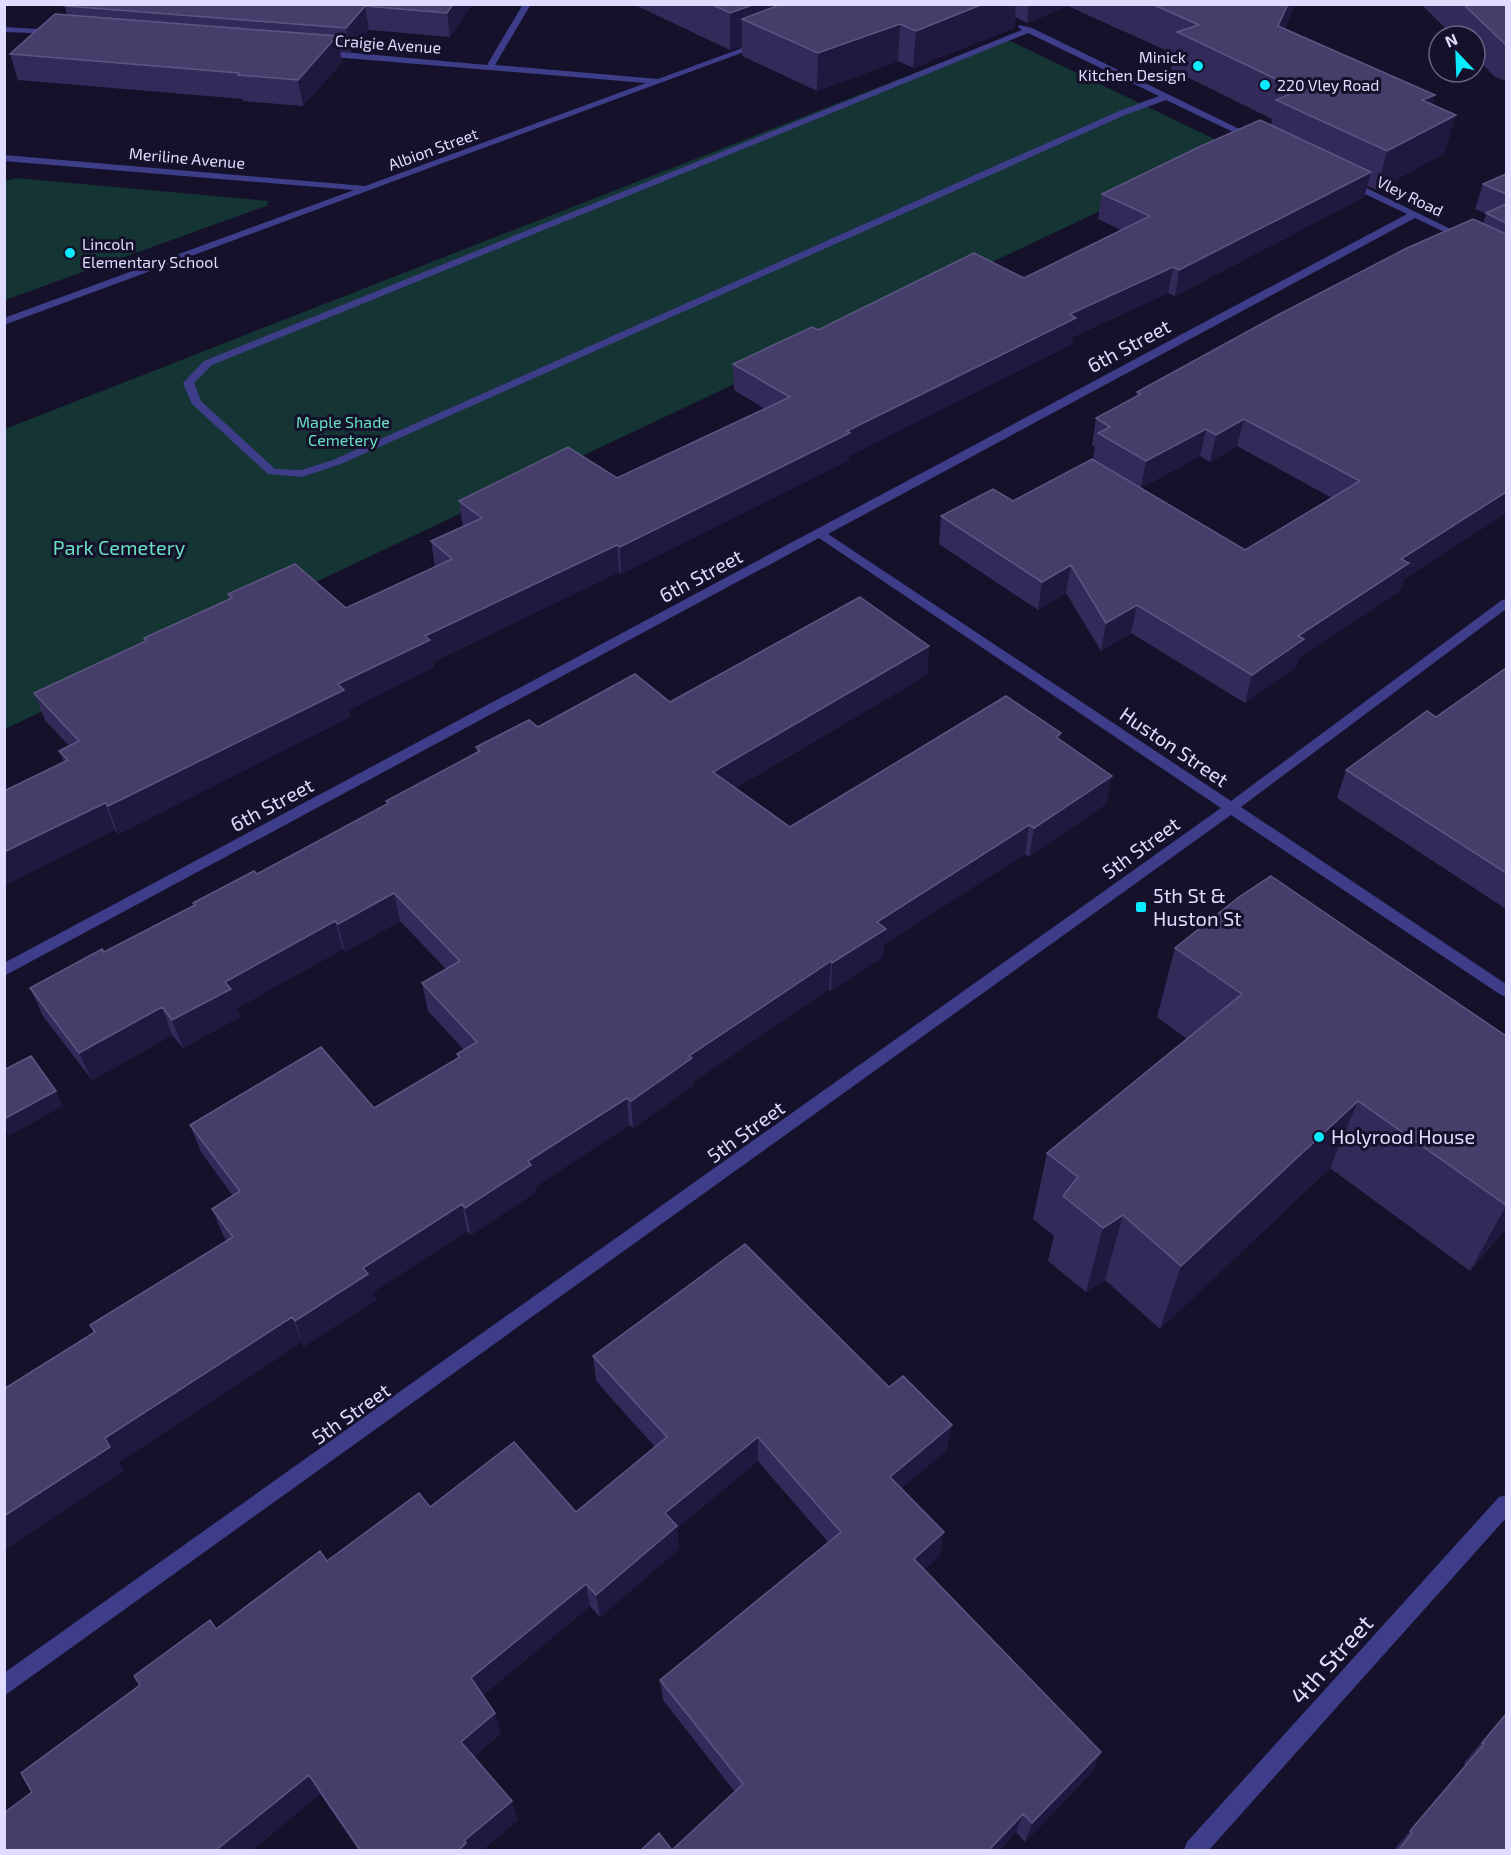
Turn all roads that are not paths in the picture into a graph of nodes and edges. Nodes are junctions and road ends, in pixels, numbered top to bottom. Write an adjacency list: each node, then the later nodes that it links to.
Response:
1 (527, 4): 8 (street)
2 (1008, 20): 4 (street)
3 (4, 28): 5 (street)
4 (1029, 30): 10 (street); 10 (street)
5 (64, 33)
6 (773, 40): 9 (street, Albion Street)
7 (312, 53): 8 (street, Craigie Avenue)
8 (490, 67): 9 (street, Craigie Avenue)
9 (662, 82): 14 (street, Albion Street)
10 (1166, 97): 11 (street)
11 (1262, 142)
12 (4, 158): 14 (street, Meriline Avenue)
13 (1336, 177): 15 (street, Vley Road)
14 (367, 188): 17 (street, Albion Street)
15 (1415, 214): 16 (street, Vley Road); 18 (street, 6th Street)
16 (1478, 245)
17 (4, 322)
18 (821, 534): 20 (street, Huston Street); 21 (street, 6th Street)
19 (1506, 603): 20 (street, 5th Street)
20 (1231, 808): 22 (street, Huston Street); 24 (street, 5th Street)
21 (4, 970)
22 (1506, 991)
23 (1506, 1504): 25 (street, 4th Street)
24 (4, 1686)
25 (1195, 1851)

